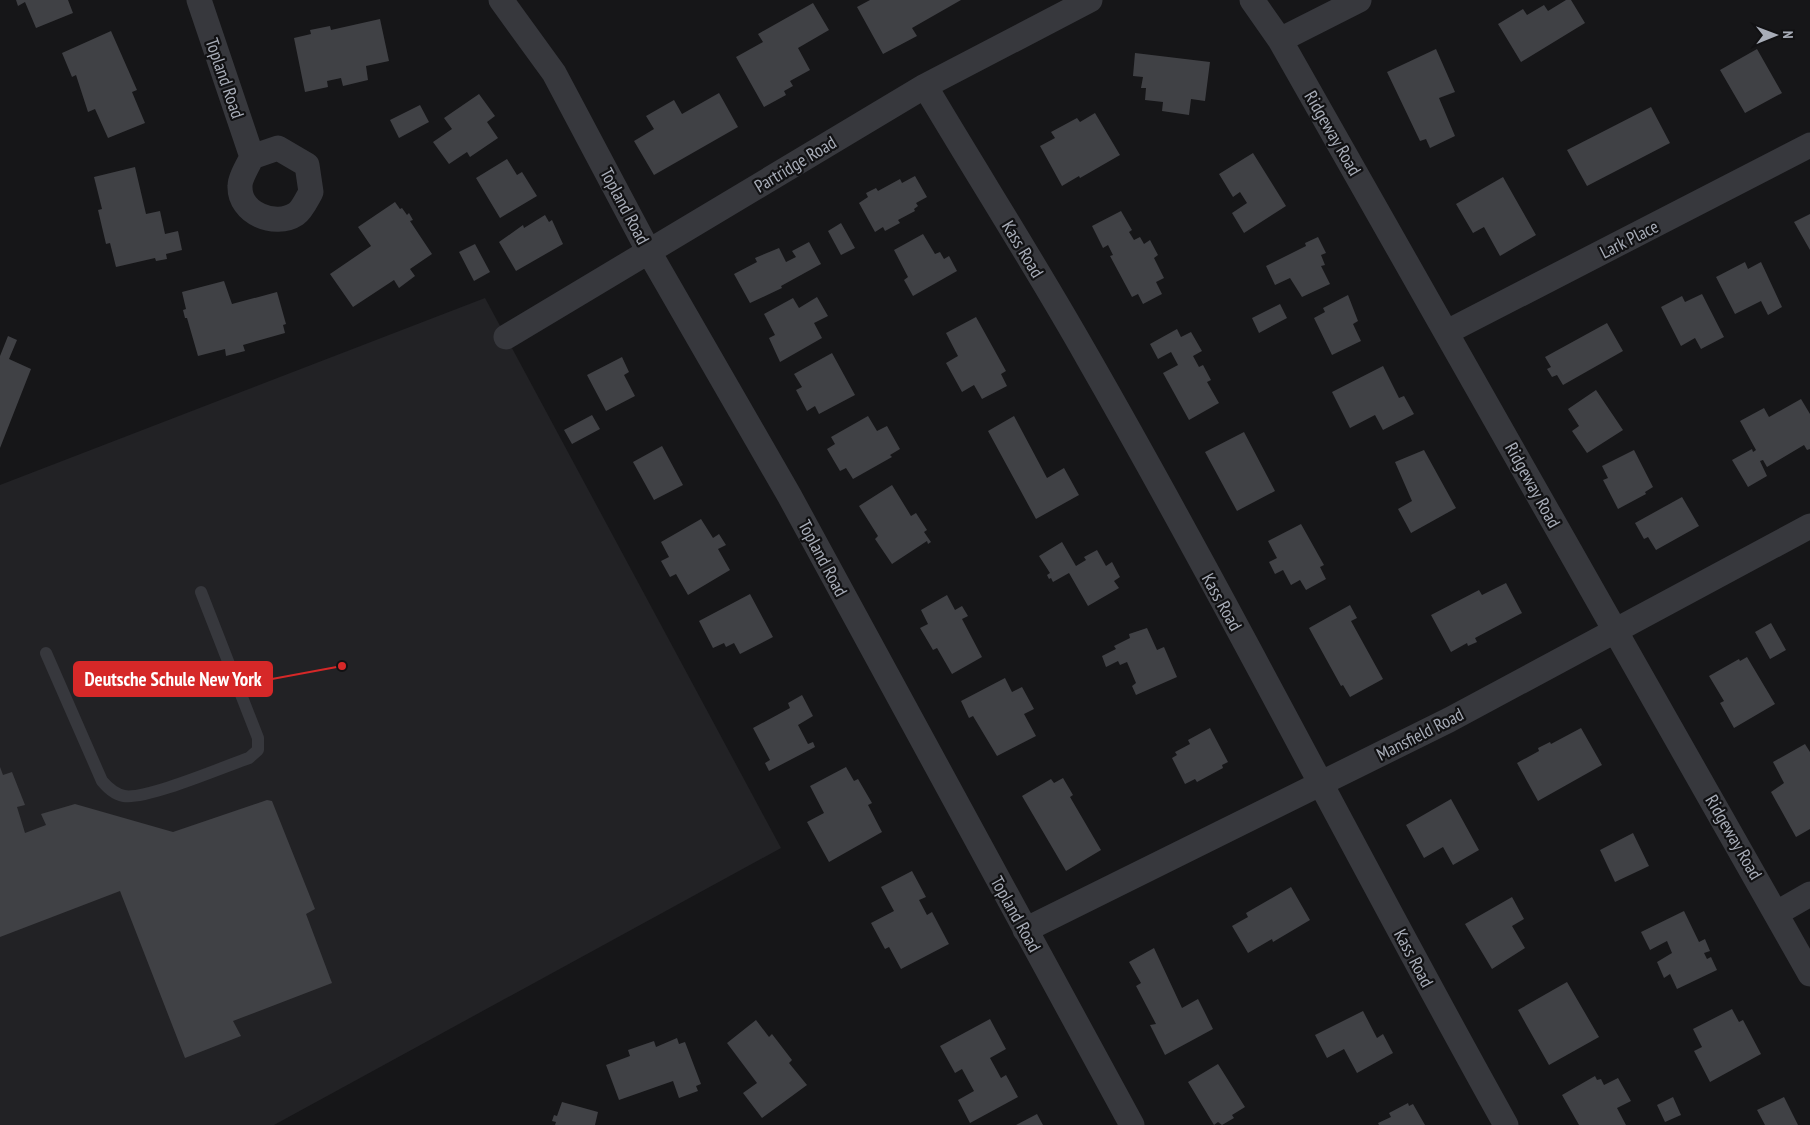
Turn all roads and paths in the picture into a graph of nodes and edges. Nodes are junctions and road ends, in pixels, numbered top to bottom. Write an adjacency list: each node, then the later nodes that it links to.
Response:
1 (199, 0): 9 (street, Topland Road)
2 (501, 0): 10 (street, Topland Road)
3 (1090, 0): 7 (street, Partridge Road)
4 (1252, 0): 6 (street, Ridgeway Road)
5 (1360, 0): 6 (street)
6 (1280, 40): 11 (street, Ridgeway Road)
7 (925, 86): 10 (street, Partridge Road); 17 (street, Kass Road)
8 (1810, 145): 11 (street, Lark Place)
9 (252, 157)
10 (649, 252): 12 (street, Partridge Road); 20 (street, Topland Road)
11 (1447, 332): 15 (street, Ridgeway Road)
12 (506, 337)
13 (1810, 526): 15 (street, Mansfield Road)
14 (202, 592): 16 (lane)
15 (1615, 631): 17 (street, Mansfield Road); 19 (street, Ridgeway Road)
16 (46, 653)
17 (1322, 783): 20 (street, Mansfield Road); 23 (street, Kass Road)
18 (1810, 894): 19 (street)
19 (1777, 913): 21 (street, Ridgeway Road)
20 (1025, 930): 22 (street, Topland Road)
21 (1810, 974)
22 (1132, 1125)
23 (1506, 1125)

